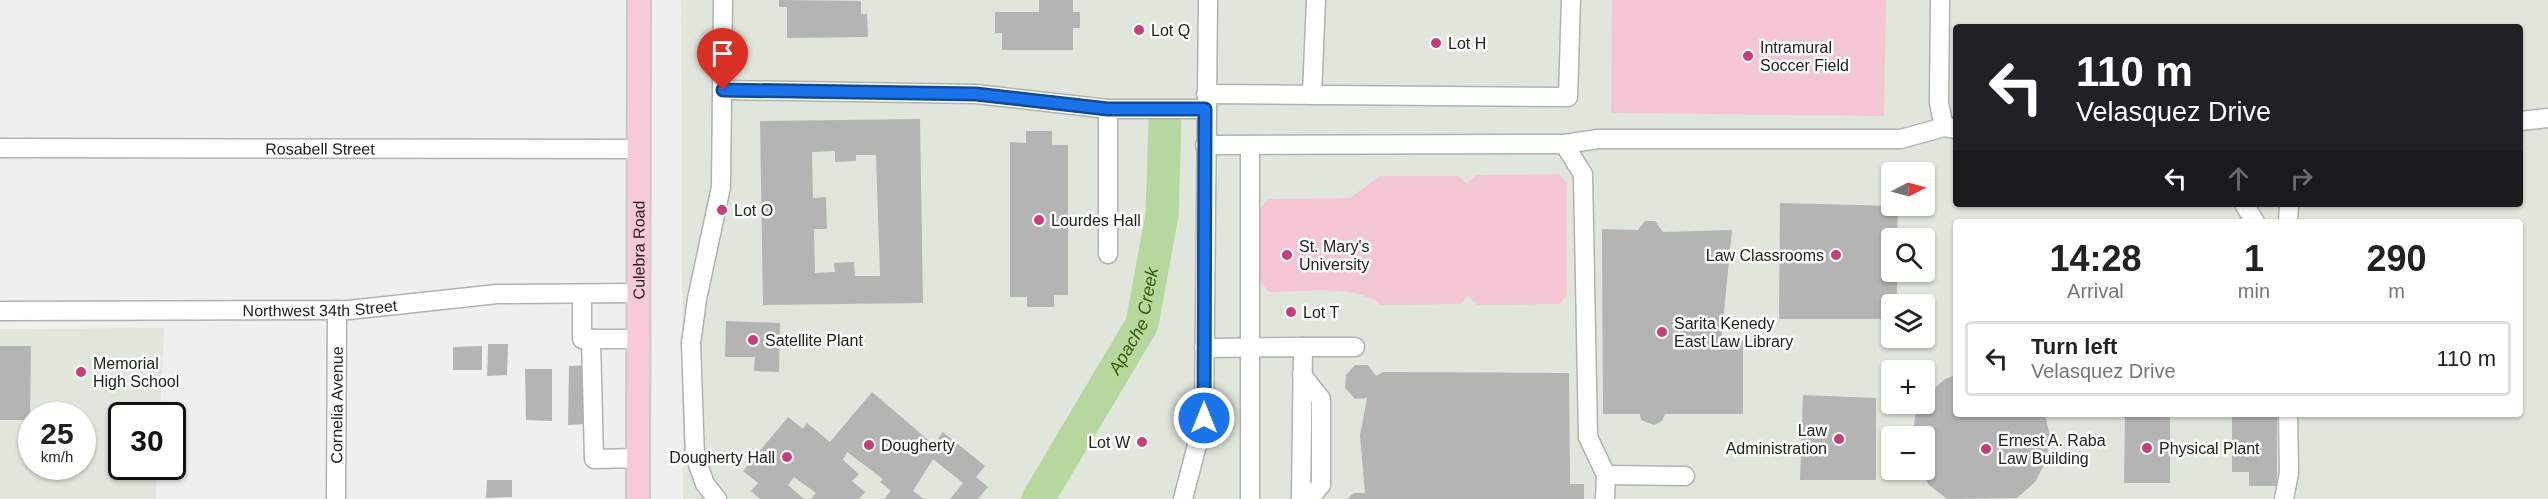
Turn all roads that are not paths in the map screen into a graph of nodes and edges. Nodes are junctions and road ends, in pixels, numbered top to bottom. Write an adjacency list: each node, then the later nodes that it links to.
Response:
1 (639, 0): 18 (main road, Culebra Road)
2 (723, 0): 7 (street)
3 (1208, 0): 9 (street)
4 (1316, 0): 8 (street)
5 (1571, 0): 8 (street)
6 (1940, 0): 13 (street)
7 (723, 90): 10 (street); 37 (street)
8 (1312, 95): 9 (street)
9 (1206, 102): 10 (street); 15 (street)
10 (1108, 109): 19 (street)
11 (2548, 118): 12 (street)
12 (2523, 121)
13 (1950, 128): 14 (street)
14 (1564, 144): 16 (street); 33 (street)
15 (1205, 145): 16 (street); 28 (street)
16 (1250, 145): 29 (street)
17 (0, 148): 18 (street, Rosabell Street)
18 (638, 149): 20 (main road, Culebra Road)
19 (1108, 254)
20 (637, 293): 21 (street, Northwest 34th Street); 25 (main road, Culebra Road)
21 (582, 295): 22 (street, Northwest 34th Street); 24 (street)
22 (337, 310): 23 (street, Northwest 34th Street); 35 (street, Cornelia Avenue)
23 (0, 311)
24 (591, 339): 25 (street); 32 (street)
25 (638, 339): 32 (main road, Culebra Road)
26 (1303, 347): 27 (street); 29 (street); 30 (street)
27 (1355, 347)
28 (1204, 348): 29 (street); 38 (street)
29 (1250, 348): 39 (street)
30 (1302, 375): 40 (street); 41 (street)
31 (2288, 417): 43 (street)
32 (638, 458): 36 (main road, Culebra Road)
33 (1606, 475): 34 (street); 42 (street)
34 (1685, 476)
35 (336, 499)
36 (638, 499)
37 (717, 499)
38 (1183, 499)
39 (1250, 499)
40 (1301, 499)
41 (1309, 499)
42 (1605, 499)
43 (2284, 499)

